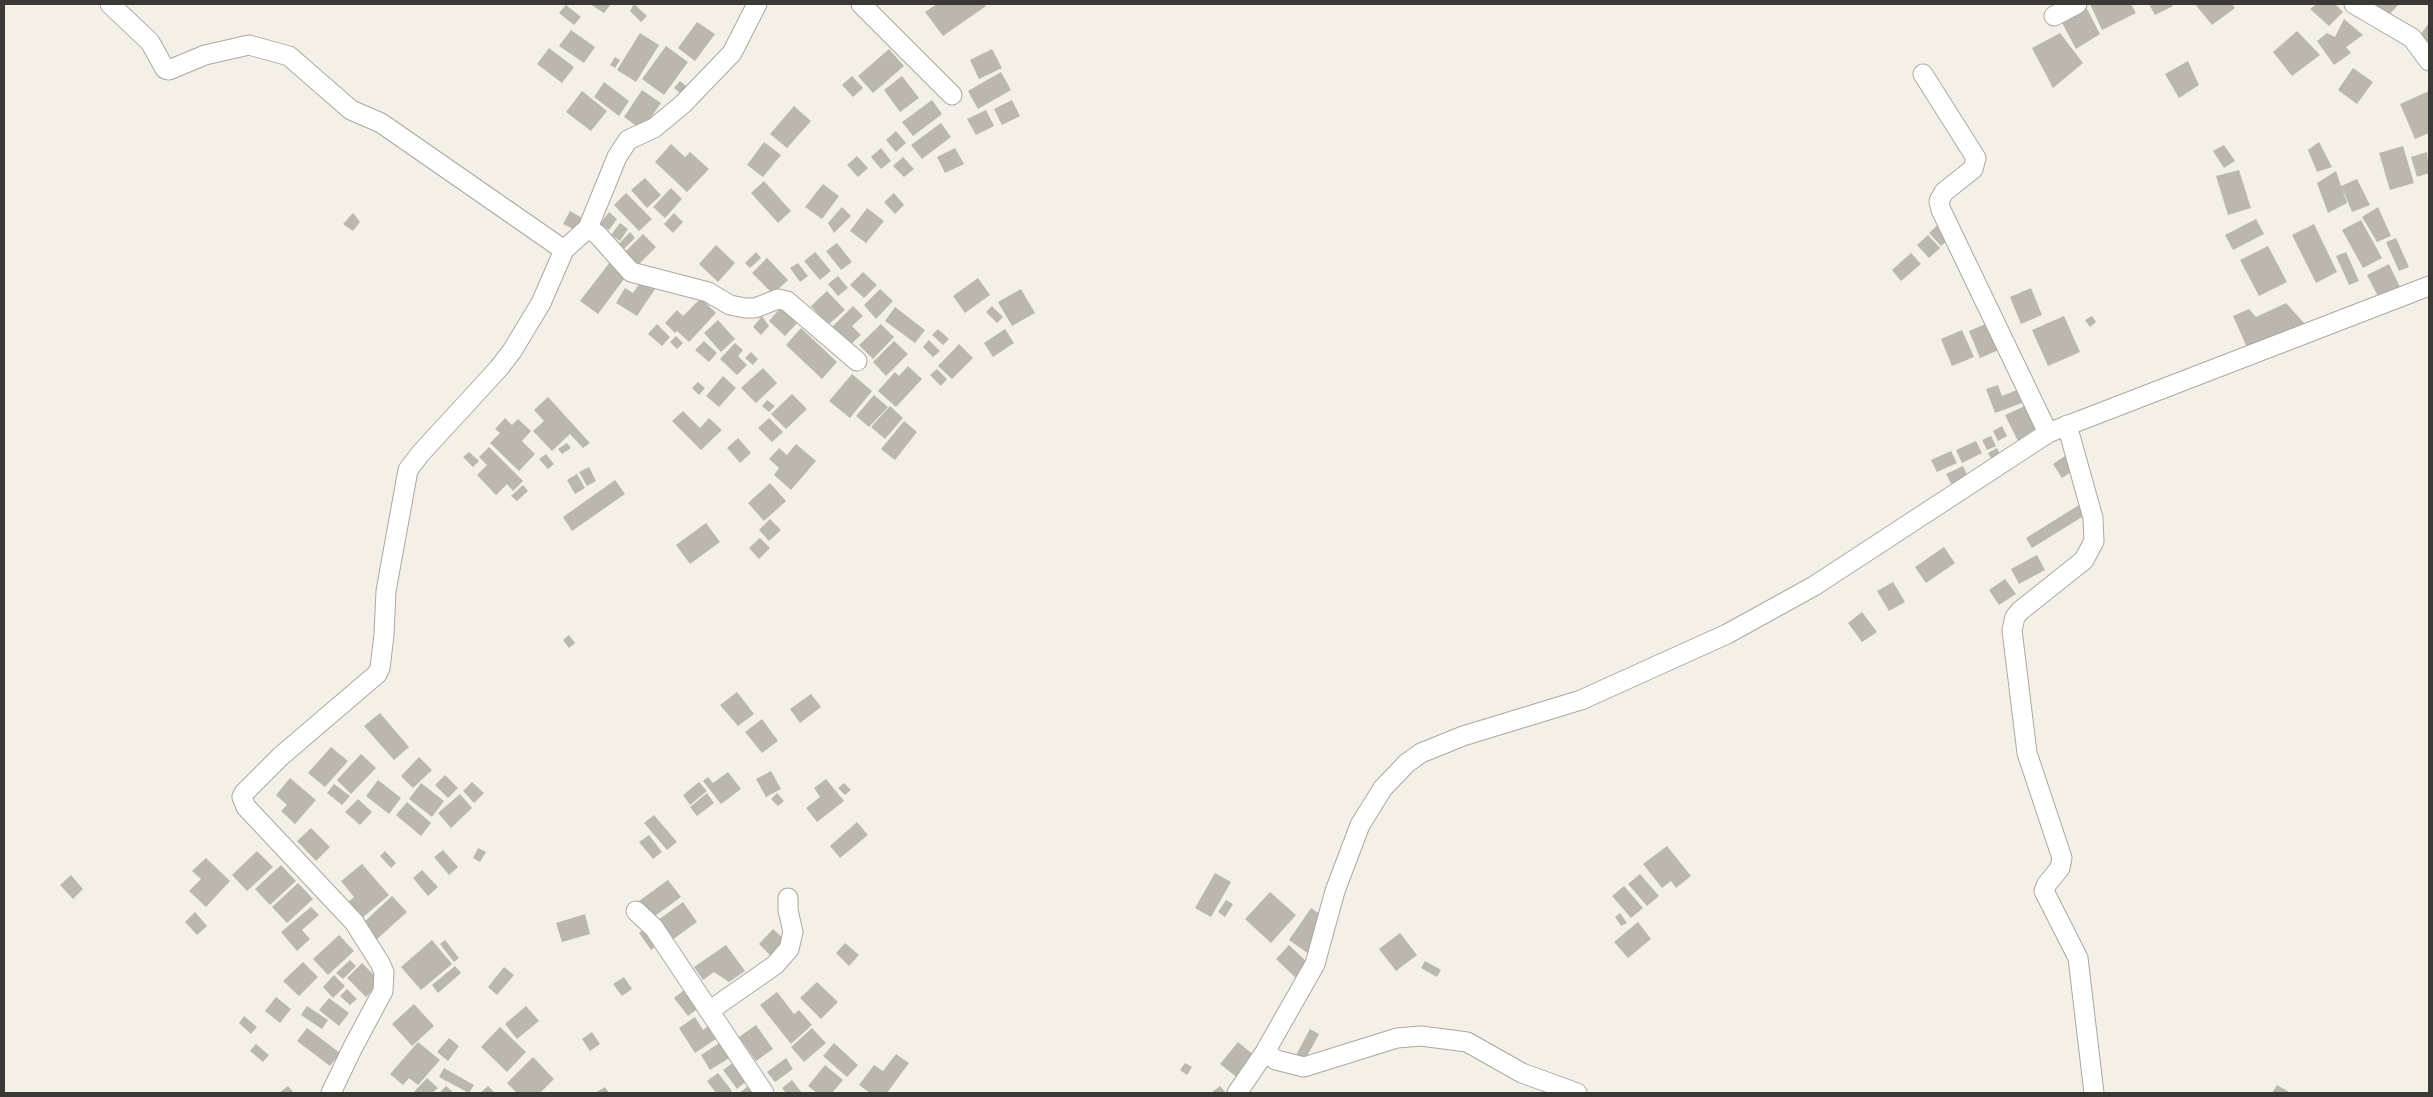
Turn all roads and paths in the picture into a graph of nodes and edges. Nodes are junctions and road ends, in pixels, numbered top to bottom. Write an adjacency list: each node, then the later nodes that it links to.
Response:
1 (110, 4): 11 (street)
2 (757, 4): 10 (street)
3 (861, 4): 9 (street)
4 (2077, 4): 6 (street)
5 (2354, 4): 7 (street)
6 (2054, 16)
7 (2429, 61)
8 (1923, 74): 15 (street)
9 (952, 95)
10 (588, 228): 11 (street); 13 (street)
11 (564, 250): 20 (street)
12 (2429, 286): 14 (street)
13 (857, 361)
14 (2067, 425): 15 (street); 24 (street)
15 (2048, 433): 19 (street)
16 (788, 898): 18 (street)
17 (636, 912): 18 (street)
18 (709, 1011): 21 (street)
19 (1265, 1052): 22 (street); 23 (street)
20 (331, 1093)
21 (764, 1093)
22 (1237, 1093)
23 (1577, 1093)
24 (2094, 1093)

